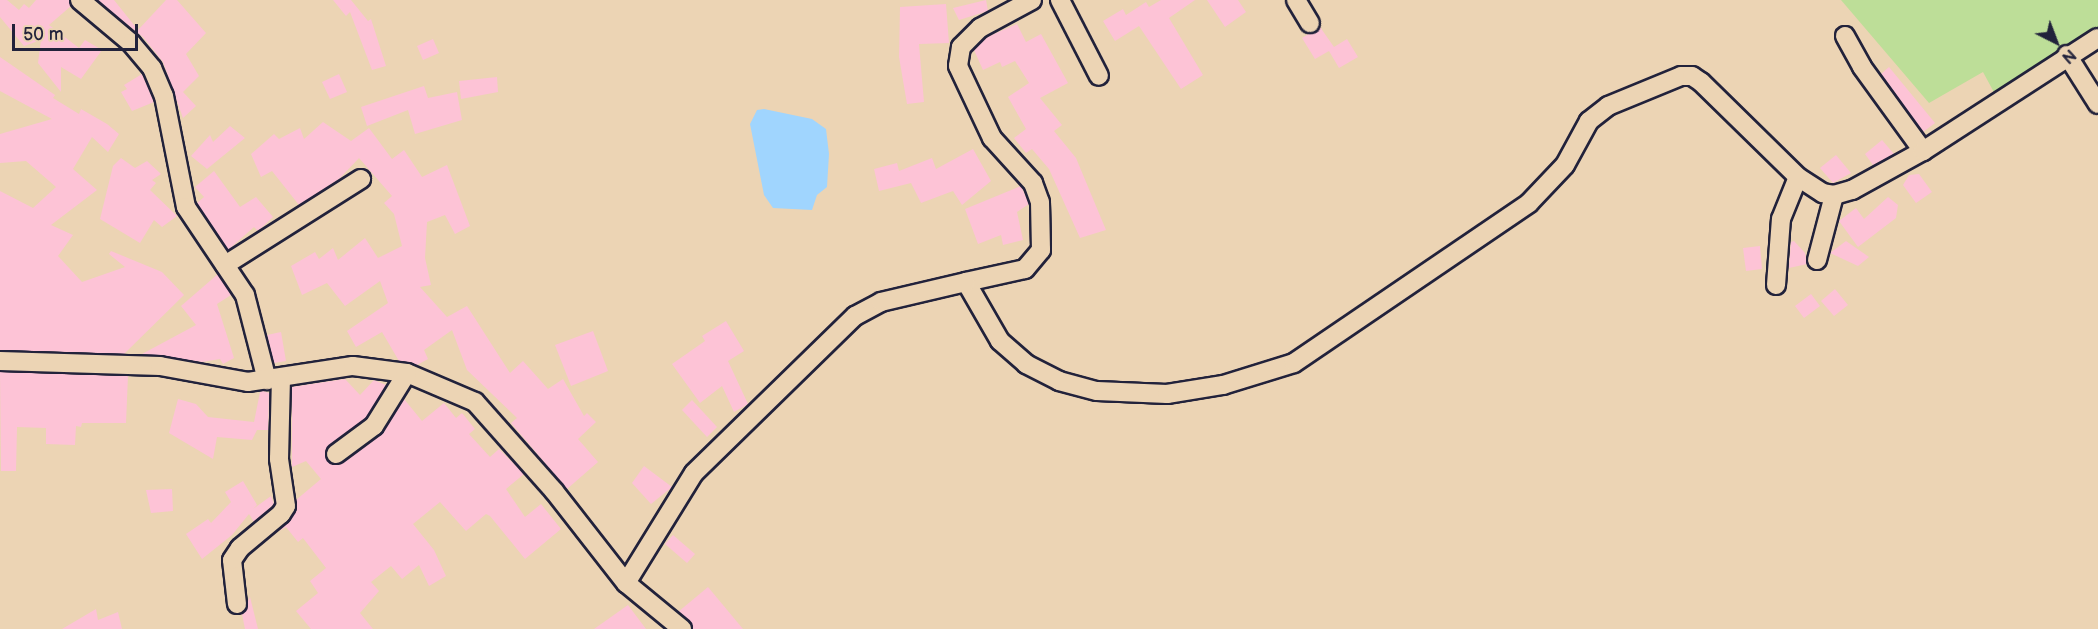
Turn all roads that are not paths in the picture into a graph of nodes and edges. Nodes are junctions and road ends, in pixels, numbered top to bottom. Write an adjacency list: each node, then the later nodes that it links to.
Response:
1 (80, 0): 16 (street)
2 (1032, 0): 17 (street)
3 (1060, 0): 9 (street)
4 (1296, 0): 5 (street)
5 (1310, 23)
6 (1845, 36): 11 (street)
7 (2098, 38): 8 (street)
8 (2067, 55): 10 (street); 11 (street)
9 (1099, 76)
10 (2098, 104)
11 (1923, 151): 14 (street)
12 (1798, 177): 14 (street); 17 (street); 18 (street)
13 (361, 179): 16 (street)
14 (1834, 195): 15 (street)
15 (1817, 260)
16 (225, 265): 21 (street)
17 (966, 282): 23 (street)
18 (1776, 285)
19 (0, 361): 21 (street)
20 (407, 373): 21 (street); 22 (street); 23 (street)
21 (274, 379): 24 (street)
22 (336, 454)
23 (626, 583): 25 (street)
24 (237, 604)
25 (682, 629)

